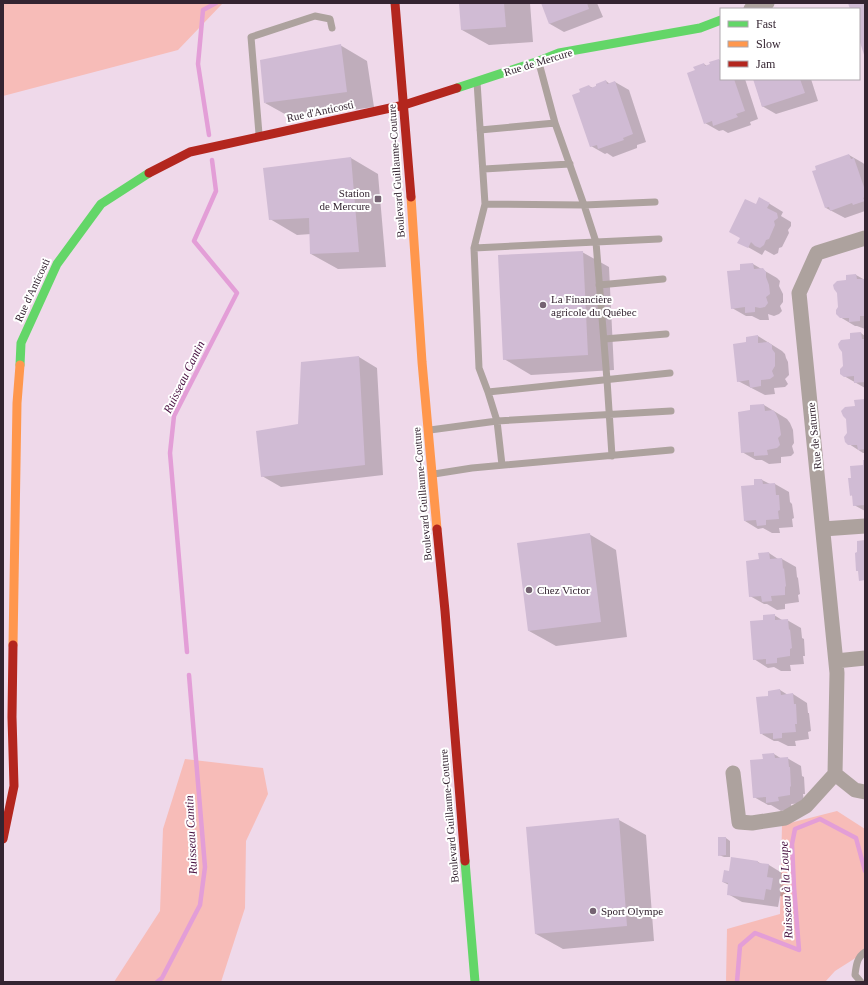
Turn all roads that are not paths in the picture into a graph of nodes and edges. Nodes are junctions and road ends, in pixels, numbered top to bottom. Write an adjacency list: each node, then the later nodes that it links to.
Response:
1 (395, 3): 8 (street, Boulevard Guillaume-Couture)
2 (767, 3): 3 (street)
3 (754, 8)
4 (720, 20): 6 (street, Rue de Mercure)
5 (332, 28): 11 (lane)
6 (539, 61): 7 (street, Rue de Mercure); 9 (lane)
7 (477, 81): 8 (street, Rue de Mercure); 10 (lane)
8 (404, 105): 11 (street, Rue d'Anticosti); 31 (street, Boulevard Guillaume-Couture)
9 (555, 123): 10 (lane); 12 (lane)
10 (480, 130): 13 (lane)
11 (259, 136): 40 (street, Rue d'Anticosti)
12 (570, 164): 13 (lane); 16 (lane)
13 (484, 169): 15 (lane)
14 (654, 202): 16 (lane)
15 (486, 204): 16 (lane); 20 (lane)
16 (584, 205): 19 (lane)
17 (865, 238): 37 (street, Rue de Saturne)
18 (659, 239): 19 (lane)
19 (596, 242): 20 (lane); 22 (lane)
20 (474, 248): 27 (lane)
21 (663, 279): 22 (lane)
22 (599, 285): 24 (lane)
23 (666, 334): 24 (lane)
24 (604, 339): 26 (lane)
25 (670, 373): 26 (lane)
26 (607, 380): 27 (lane); 29 (lane)
27 (488, 392): 30 (lane)
28 (671, 411): 29 (lane)
29 (609, 414): 30 (lane); 33 (lane)
30 (497, 421): 31 (lane); 34 (lane)
31 (428, 430): 35 (street, Boulevard Guillaume-Couture)
32 (671, 450): 33 (lane)
33 (612, 456): 34 (lane)
34 (502, 465): 35 (lane)
35 (432, 474): 46 (street, Boulevard Guillaume-Couture)
36 (865, 526): 37 (street)
37 (823, 529): 39 (street, Rue de Saturne)
38 (865, 658): 39 (street)
39 (837, 667): 42 (street, Rue de Saturne)
40 (7, 717): 44 (street, Rue d'Anticosti)
41 (733, 773): 42 (street)
42 (836, 774): 43 (street)
43 (865, 792)
44 (3, 839)
45 (865, 952): 47 (lane)
46 (475, 982)
47 (861, 982)

